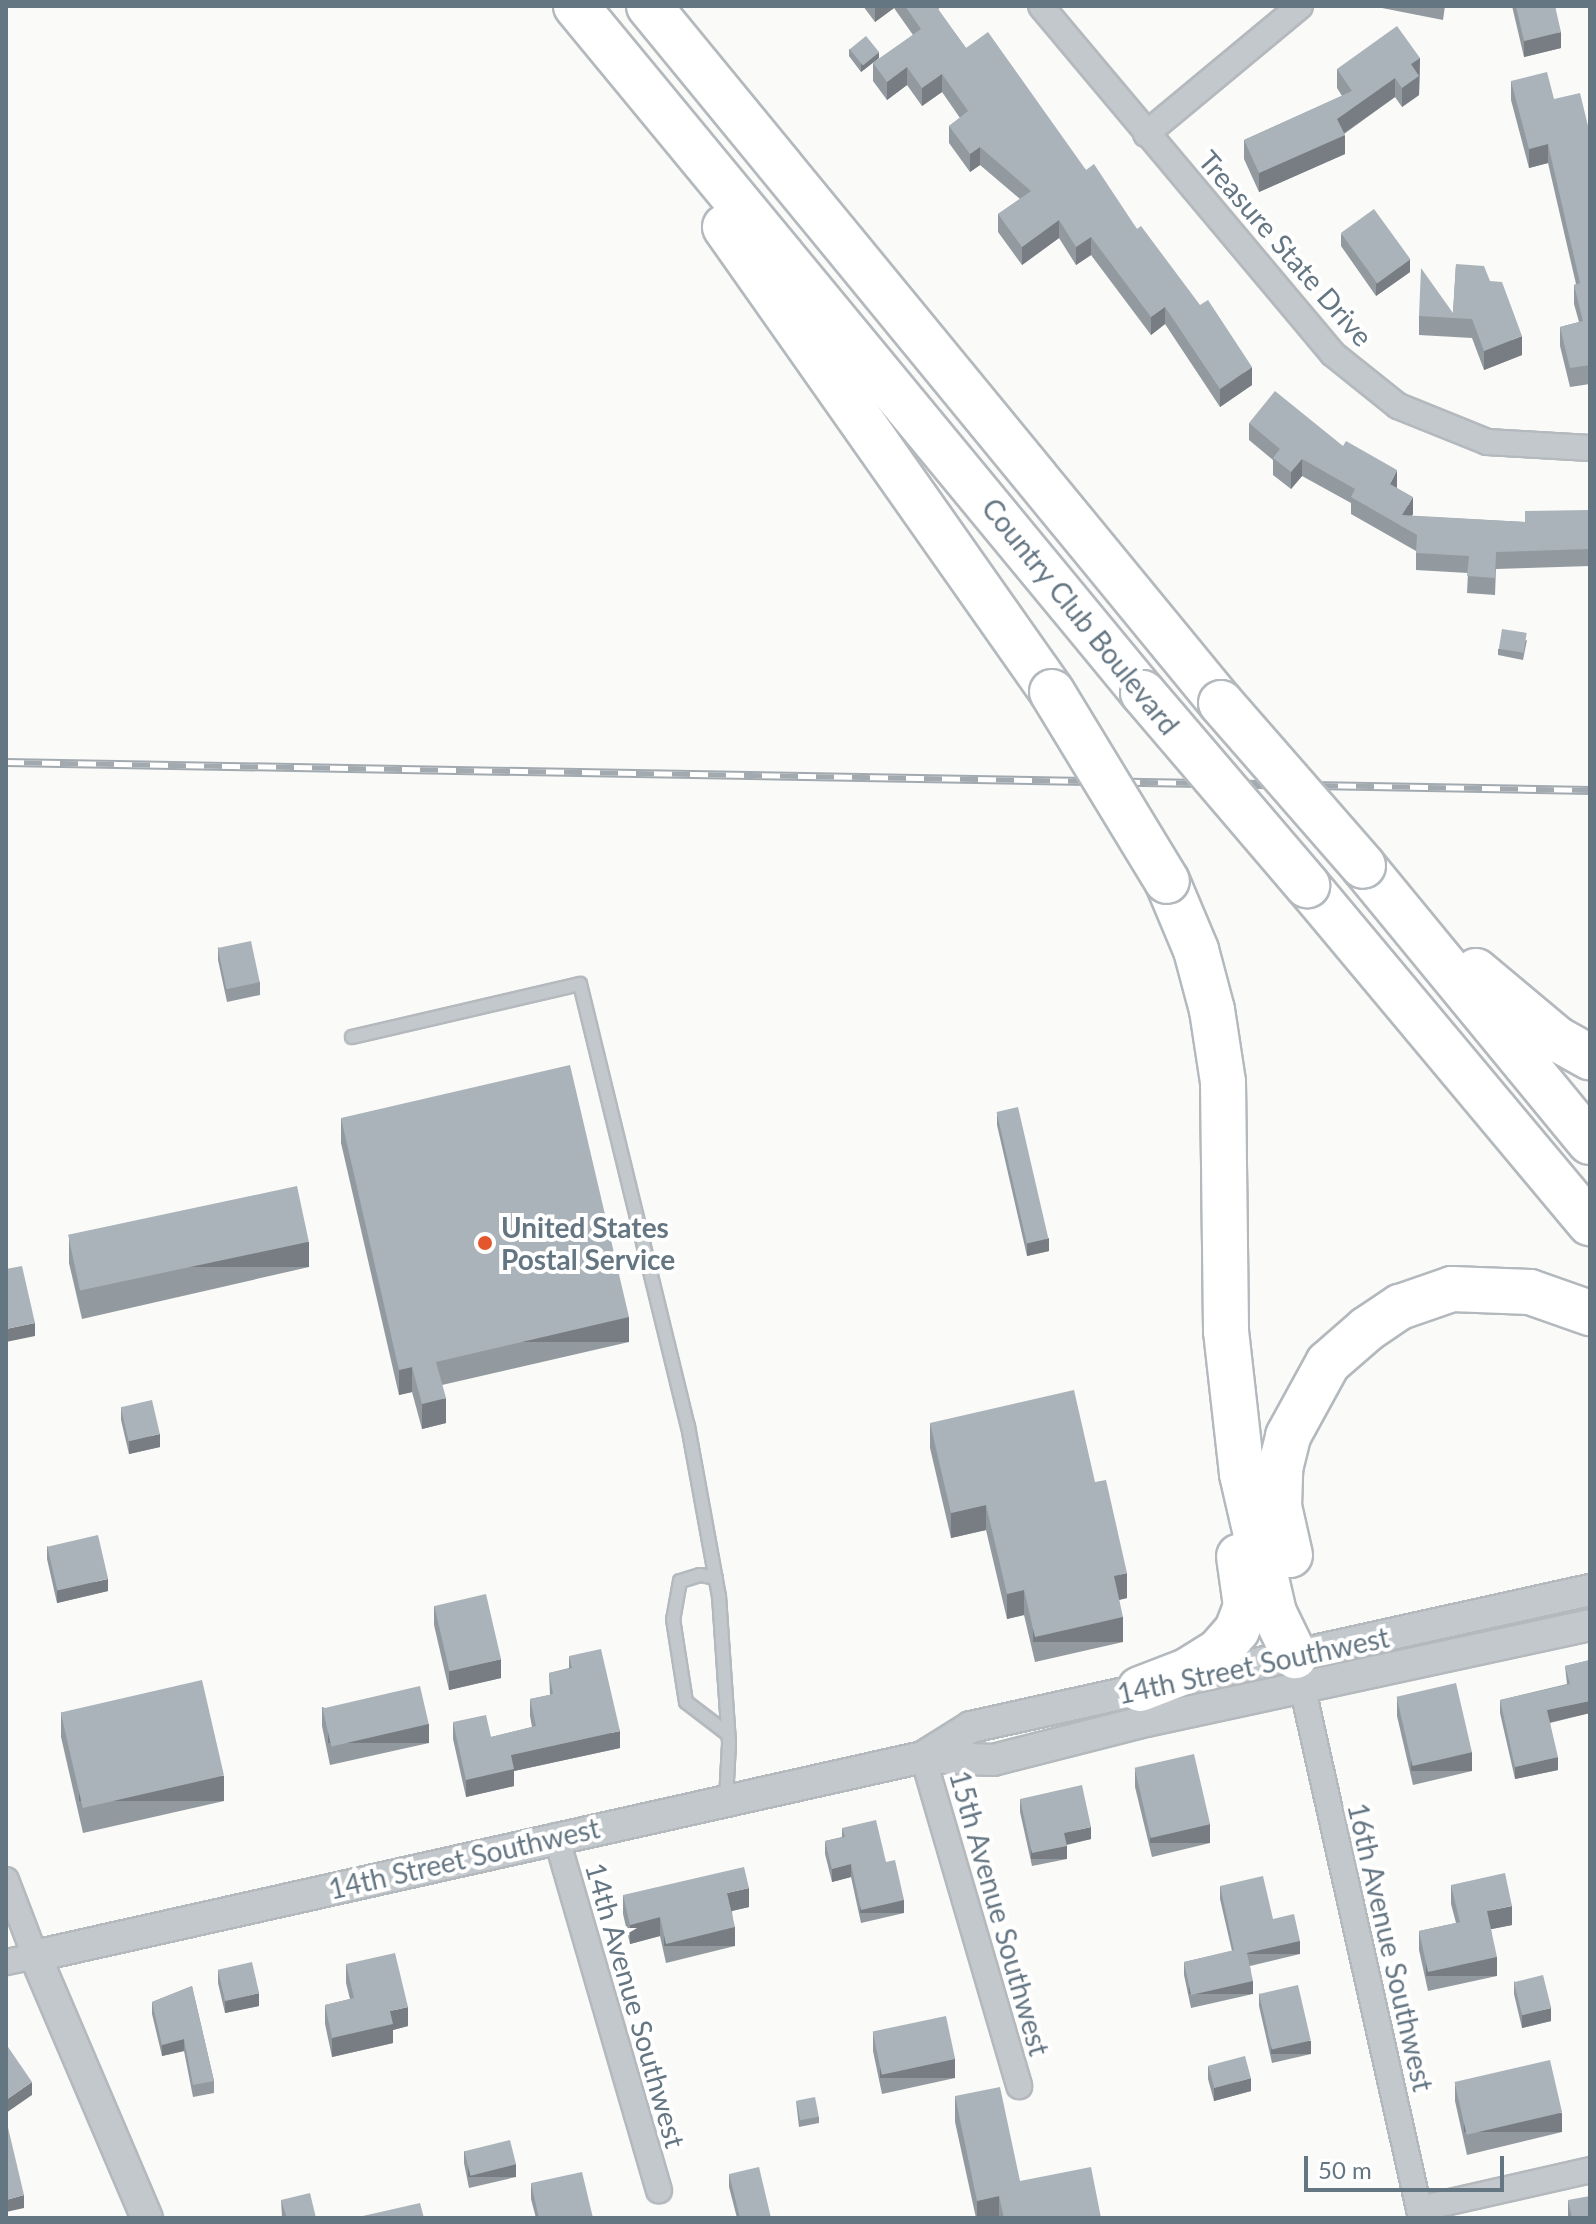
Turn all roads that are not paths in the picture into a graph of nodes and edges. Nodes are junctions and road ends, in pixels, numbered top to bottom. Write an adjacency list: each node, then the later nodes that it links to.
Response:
1 (576, 6): 5 (highway, Country Club Boulevard)
2 (649, 6): 8 (highway, Country Club Boulevard, bridge)
3 (1041, 6): 6 (street, Treasure State Drive)
4 (1300, 6): 6 (street)
5 (661, 109): 12 (highway, Country Club Boulevard, bridge); 14 (highway, bridge)
6 (1146, 134): 7 (street, Treasure State Drive)
7 (1590, 448)
8 (1363, 866): 10 (highway); 11 (highway, Country Club Boulevard)
9 (352, 1037): 15 (lane)
10 (1590, 1057)
11 (1590, 1142)
12 (1590, 1223)
13 (1590, 1313): 18 (highway)
14 (1236, 1415): 18 (highway); 19 (highway)
15 (716, 1578): 20 (lane); 20 (lane)
16 (1590, 1590): 18 (street, 14th Street Southwest)
17 (1590, 1625): 18 (street, 14th Street Southwest)
18 (1299, 1673): 19 (street, 14th Street Southwest); 21 (street, 14th Street Southwest); 30 (street, 16th Avenue Southwest)
19 (1140, 1689): 21 (street, 14th Street Southwest)
20 (728, 1734): 22 (lane)
21 (923, 1757): 22 (street, 14th Street Southwest); 27 (street, 15th Avenue Southwest)
22 (726, 1799): 23 (street, 14th Street Southwest)
23 (556, 1836): 25 (street, 14th Street Southwest); 29 (street, 14th Avenue Southwest)
24 (6, 1880): 25 (street)
25 (35, 1956): 26 (street, 14th Street Southwest); 31 (street)
26 (6, 1962)
27 (1019, 2086)
28 (1590, 2170): 30 (street)
29 (659, 2190)
30 (1420, 2214)
31 (147, 2218)

